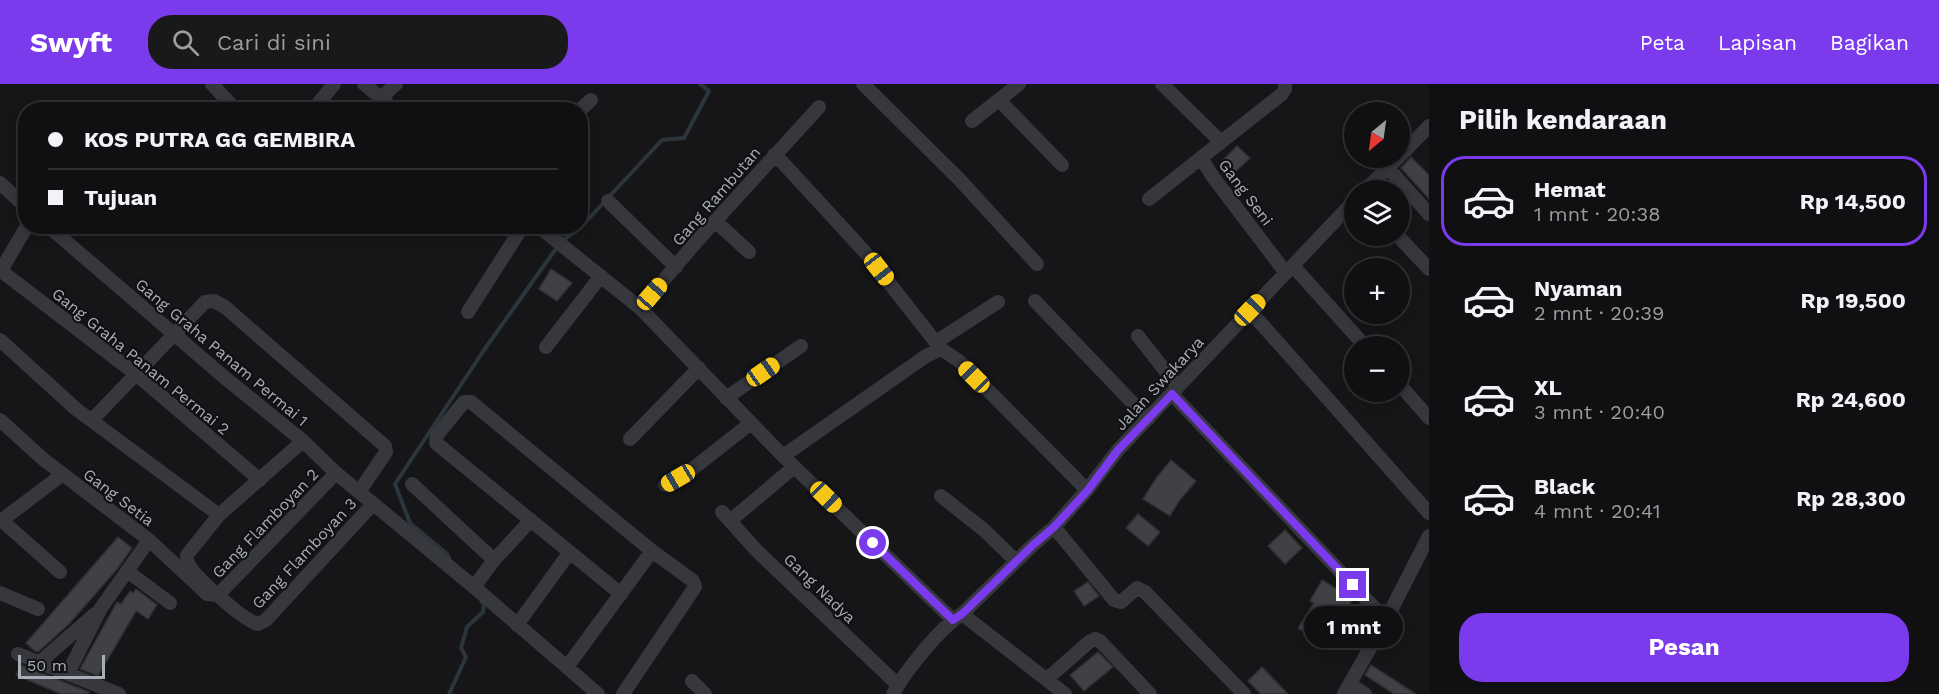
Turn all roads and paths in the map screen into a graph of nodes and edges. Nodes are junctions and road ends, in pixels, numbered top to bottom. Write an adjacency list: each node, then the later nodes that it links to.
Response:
1 (212, 84): 11 (street)
2 (334, 84): 12 (street)
3 (364, 84): 9 (street)
4 (396, 84): 9 (street)
5 (863, 84): 37 (street)
6 (1019, 84): 10 (street)
7 (1162, 84): 17 (street, Gang Seni)
8 (1287, 86): 17 (street)
9 (381, 99): 13 (street)
10 (999, 100): 15 (street); 21 (street)
11 (229, 102)
12 (319, 102)
13 (385, 102)
14 (819, 107): 19 (street, Gang Rambutan)
15 (972, 121)
16 (1429, 126): 18 (street)
17 (1221, 142): 20 (street, Gang Seni)
18 (1410, 146)
19 (774, 155): 30 (street, Gang Rambutan); 52 (street)
20 (1201, 158): 25 (street); 40 (street, Gang Seni)
21 (1062, 165)
22 (1388, 168): 23 (street); 29 (street)
23 (1375, 180)
24 (0, 183): 26 (street)
25 (1149, 199)
26 (18, 200)
27 (608, 201): 38 (street)
28 (1344, 212): 40 (street, Jalan Swakarya)
29 (1429, 213)
30 (715, 221): 36 (street); 38 (street, Gang Rambutan)
31 (22, 234): 41 (street)
32 (57, 234): 48 (street, Gang Graha Panam Permai 1)
33 (518, 234): 47 (street)
34 (548, 234): 42 (street)
35 (1407, 246): 39 (street)
36 (749, 252)
37 (1038, 264)
38 (676, 267): 45 (street, Gang Rambutan)
39 (1429, 269)
40 (1290, 270): 46 (street, Jalan Swakarya); 50 (street, Gang Seni)
41 (0, 271): 56 (street, Gang Graha Panam Permai 2)
42 (601, 276): 45 (street); 53 (street)
43 (1035, 300): 61 (street)
44 (998, 302): 52 (street)
45 (640, 308): 55 (street)
46 (1250, 310): 57 (street, Jalan Swakarya); 78 (street)
47 (468, 312)
48 (174, 335): 56 (street); 66 (street, Gang Graha Panam Permai 1); 75 (street)
49 (1138, 336): 57 (street)
50 (1355, 336)
51 (0, 340): 63 (street)
52 (938, 345): 67 (street); 74 (street)
53 (546, 346)
54 (801, 346): 59 (street)
55 (699, 368): 59 (street); 65 (street)
56 (137, 375): 63 (street); 71 (street, Gang Graha Panam Permai 2)
57 (1175, 390): 61 (street, Jalan Swakarya); 99 (street)
58 (1410, 396): 60 (street)
59 (726, 398): 64 (street)
60 (1429, 418)
61 (1148, 419): 74 (street, Jalan Swakarya)
62 (0, 420): 70 (street, Gang Setia)
63 (92, 420): 79 (street)
64 (751, 423): 67 (street); 73 (street)
65 (630, 439)
66 (303, 441): 69 (street, Gang Graha Panam Permai 1); 71 (street)
67 (783, 456): 68 (street)
68 (794, 467): 98 (street); 107 (street, Gang Nadya)
69 (336, 473): 75 (street, Gang Graha Panam Permai 1); 94 (street, Gang Flamboyan 2)
70 (63, 474): 80 (street); 84 (street, Gang Setia)
71 (260, 480): 79 (street)
72 (412, 484): 87 (street)
73 (665, 485)
74 (1088, 490): 82 (street, Jalan Swakarya)
75 (360, 492): 77 (street, Gang Graha Panam Permai 1)
76 (942, 496): 88 (street)
77 (373, 504): 91 (street, Gang Graha Panam Permai 1); 94 (street, Gang Flamboyan 3)
78 (1429, 513)
79 (219, 515): 94 (street)
80 (1, 519): 90 (street)
81 (531, 520): 85 (street); 86 (street); 87 (street)
82 (1054, 527): 88 (street, Jalan Swakarya); 115 (street)
83 (1429, 536): 99 (street)
84 (149, 540): 89 (street); 94 (street, Gang Setia)
85 (652, 551): 93 (street); 111 (street)
86 (570, 552): 93 (street); 100 (street)
87 (494, 560): 91 (street)
88 (1016, 561): 98 (street, Jalan Swakarya)
89 (127, 571): 95 (street); 96 (street)
90 (60, 572)
91 (474, 587): 100 (street, Gang Graha Panam Permai 1)
92 (0, 593): 97 (street)
93 (621, 594): 103 (street)
94 (218, 595)
95 (170, 603)
96 (101, 608): 102 (street); 104 (street)
97 (38, 609)
98 (957, 617): 105 (street); 107 (street, Jalan Swakarya)
99 (1386, 620): 108 (street)
100 (517, 625): 103 (street, Gang Graha Panam Permai 1)
101 (18, 654): 102 (street)
102 (39, 662): 104 (street)
103 (567, 667): 110 (street, Gang Graha Panam Permai 1)
104 (68, 674): 109 (street)
105 (1047, 680): 113 (street); 114 (street)
106 (692, 681): 112 (street)
107 (896, 689)
108 (1347, 689): 116 (street)
109 (119, 694)
110 (598, 694)
111 (623, 694)
112 (705, 694)
113 (1065, 694)
114 (1150, 694)
115 (1244, 694)
116 (1365, 694)

